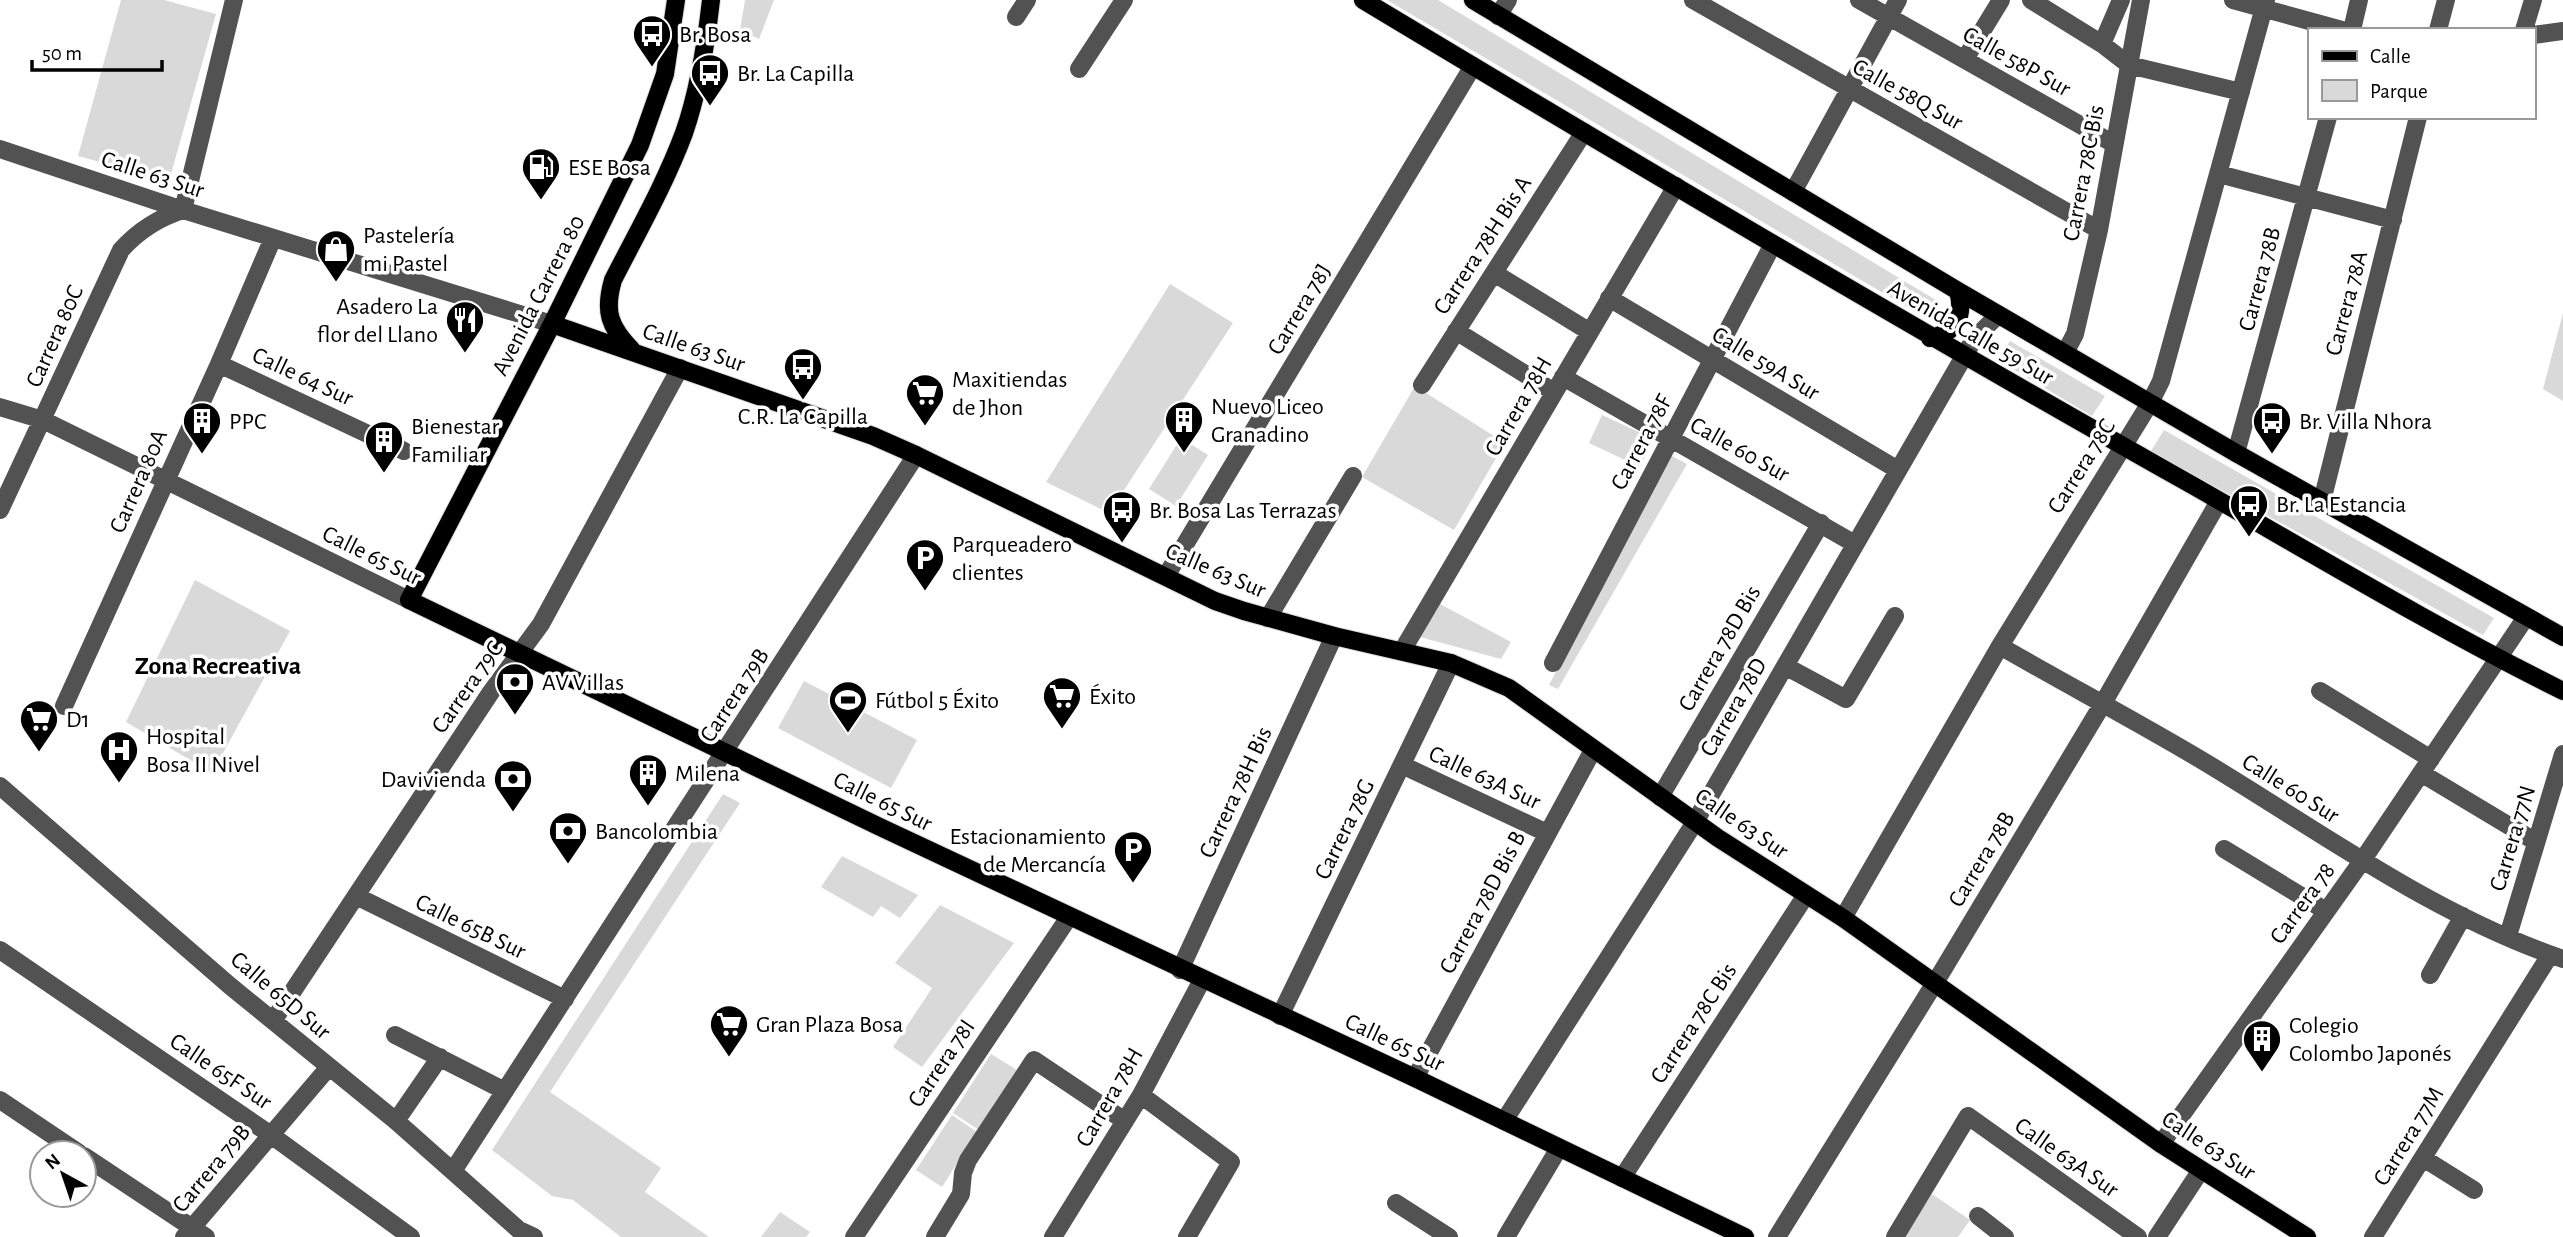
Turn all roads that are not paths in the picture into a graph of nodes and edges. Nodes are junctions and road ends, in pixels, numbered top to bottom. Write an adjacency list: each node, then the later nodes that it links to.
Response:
1 (234, 0): 45 (street)
2 (676, 0): 54 (main road, Avenida Carrera 80)
3 (711, 0): 58 (main road)
4 (1027, 0): 21 (street)
5 (1124, 0): 33 (street)
6 (1363, 0): 32 (main road, Avenida Calle 59 Sur)
7 (1473, 0): 20 (main road, Avenida Calle 59 Sur)
8 (1693, 0): 34 (street, Calle 58Q Sur)
9 (1859, 0): 22 (street, Calle 58P Sur)
10 (1898, 0): 22 (street)
11 (2001, 0): 30 (street)
12 (2031, 0): 29 (street)
13 (2233, 0): 19 (street)
14 (2359, 0): 24 (street)
15 (2446, 0): 25 (street)
16 (2533, 0): 26 (street)
17 (2121, 1): 18 (street); 29 (street)
18 (2140, 3): 31 (street, Carrera 78C Bis)
19 (2265, 4): 23 (street); 35 (street, Carrera 78C)
20 (1503, 8): 43 (main road, Avenida Calle 59 Sur)
21 (1016, 17)
22 (1889, 17): 30 (street, Calle 58P Sur); 34 (street)
23 (2336, 28)
24 (2352, 28)
25 (2439, 28)
26 (2526, 28)
27 (2563, 31): 28 (street)
28 (2535, 35)
29 (2102, 44): 31 (street)
30 (1965, 59): 39 (street, Calle 58P Sur)
31 (2129, 65): 35 (street); 39 (street, Carrera 78C Bis)
32 (1473, 66): 38 (main road, Avenida Calle 59 Sur); 82 (street, Carrera 78J)
33 (1079, 69)
34 (1849, 89): 43 (street); 47 (street, Calle 58Q Sur)
35 (2241, 92): 41 (street, Carrera 78C)
36 (2327, 119): 44 (street, Carrera 78B)
37 (2418, 119): 46 (street, Carrera 78A)
38 (1584, 132): 42 (main road, Avenida Calle 59 Sur); 50 (street, Carrera 78H Bis A)
39 (2114, 144): 47 (street, Carrera 78C Bis)
40 (0, 149): 45 (street, Calle 63 Sur)
41 (2219, 174): 44 (street); 66 (street, Carrera 78C)
42 (1676, 186): 49 (main road, Avenida Calle 59 Sur); 52 (street, Carrera 78H)
43 (1793, 192): 51 (main road, Avenida Calle 59 Sur)
44 (2307, 196): 46 (street); 72 (street, Carrera 78B)
45 (183, 210): 48 (street, Calle 63 Sur); 68 (street, Carrera 80C)
46 (2393, 220): 78 (street, Carrera 78A)
47 (2099, 229): 59 (street, Carrera 78C Bis)
48 (273, 238): 54 (street, Calle 63 Sur); 62 (street, Carrera 80A)
49 (1773, 244): 57 (main road, Avenida Calle 59 Sur); 61 (street, Carrera 78F)
50 (1494, 272): 55 (street, Carrera 78H Bis A); 56 (street)
51 (1958, 291): 53 (main road, Avenida Calle 59 Sur); 57 (main road)
52 (1609, 298): 56 (street, Carrera 78H); 61 (street, Calle 59A Sur)
53 (1998, 314): 59 (main road, Avenida Calle 59 Sur); 60 (street, Carrera 78D)
54 (552, 324): 58 (main road, Calle 63 Sur); 83 (main road, Avenida Carrera 80)
55 (1456, 331): 64 (street, Calle 60 Sur); 65 (street, Carrera 78H Bis A)
56 (1590, 332): 64 (street, Carrera 78H)
57 (1930, 338): 60 (main road, Avenida Calle 59 Sur)
58 (634, 352): 63 (main road, Calle 63 Sur)
59 (2065, 354): 66 (main road, Avenida Calle 59 Sur)
60 (1963, 356): 70 (main road, Avenida Calle 59 Sur); 74 (street, Carrera 78D)
61 (1712, 359): 69 (street, Carrera 78F); 74 (street, Calle 59A Sur)
62 (219, 364): 71 (street, Calle 64 Sur); 76 (street, Carrera 80A)
63 (680, 368): 73 (main road, Calle 63 Sur); 91 (street, Carrera 79C)
64 (1559, 384): 69 (street, Calle 60 Sur); 90 (street, Carrera 78H)
65 (1422, 385)
66 (2150, 403): 70 (street, Carrera 78C); 72 (main road, Avenida Calle 59 Sur)
67 (0, 407): 68 (street, Calle 65 Sur)
68 (43, 420): 76 (street, Calle 65 Sur); 79 (street, Carrera 80C)
69 (1671, 439): 80 (street, Calle 60 Sur); 94 (street, Carrera 78F)
70 (2123, 446): 77 (main road, Avenida Calle 59 Sur); 89 (street, Carrera 78C)
71 (404, 451)
72 (2236, 453): 78 (main road, Avenida Calle 59 Sur)
73 (916, 455): 82 (main road, Calle 63 Sur); 101 (street, Carrera 79B)
74 (1898, 470): 81 (street, Carrera 78D)
75 (1353, 476): 85 (street)
76 (165, 480): 83 (street, Calle 65 Sur); 99 (street, Carrera 80A)
77 (2219, 501): 92 (main road, Avenida Calle 59 Sur); 98 (street, Carrera 78B)
78 (2322, 501): 86 (main road, Avenida Calle 59 Sur)
79 (0, 510)
80 (1821, 523): 81 (street, Calle 60 Sur); 106 (street, Carrera 78D Bis)
81 (1855, 544): 95 (street, Carrera 78D)
82 (1166, 576): 85 (main road, Calle 63 Sur)
83 (409, 600): 91 (main road, Calle 65 Sur)
84 (1895, 616): 95 (street)
85 (1268, 618): 87 (main road, Calle 63 Sur)
86 (2526, 618): 88 (main road, Avenida Calle 59 Sur); 92 (street, Carrera 78)
87 (1334, 636): 90 (main road, Calle 63 Sur); 121 (street, Carrera 78H Bis)
88 (2563, 637)
89 (2000, 646): 98 (street, Calle 60 Sur); 117 (street, Carrera 78C)
90 (1402, 651): 93 (main road, Calle 63 Sur)
91 (519, 653): 101 (main road, Calle 65 Sur); 113 (street, Carrera 79C)
92 (2498, 659): 97 (main road, Avenida Calle 59 Sur); 104 (street, Carrera 78)
93 (1451, 663): 100 (main road, Calle 63 Sur); 103 (street, Carrera 78G)
94 (1553, 663)
95 (1785, 666): 107 (street, Carrera 78D)
96 (2320, 691): 104 (street)
97 (2563, 691)
98 (2102, 705): 111 (street, Calle 60 Sur); 124 (street, Carrera 78B)
99 (64, 706)
100 (1593, 750): 106 (main road, Calle 63 Sur); 108 (street, Carrera 78D Bis B)
101 (726, 752): 116 (main road, Calle 65 Sur); 125 (street, Carrera 79B)
102 (2563, 754): 109 (street, Carrera 77N)
103 (1402, 765): 108 (street, Calle 63A Sur); 126 (street, Carrera 78G)
104 (2426, 766): 109 (street); 111 (street, Carrera 78)
105 (0, 786): 127 (street, Calle 65D Sur)
106 (1660, 797): 107 (main road, Calle 63 Sur)
107 (1695, 822): 112 (main road, Calle 63 Sur); 137 (street, Carrera 78D)
108 (1548, 833): 131 (street, Carrera 78D Bis B)
109 (2536, 842): 118 (street, Carrera 77N)
110 (2224, 849): 114 (street)
111 (2362, 861): 114 (street, Carrera 78); 115 (street, Calle 60 Sur)
112 (1806, 895): 117 (main road, Calle 63 Sur); 146 (street, Carrera 78C Bis)
113 (356, 896): 125 (street, Calle 65B Sur); 127 (street, Carrera 79C)
114 (2326, 911): 140 (street, Carrera 78)
115 (2463, 916): 118 (street, Calle 60 Sur); 122 (street)
116 (1069, 917): 121 (main road, Calle 65 Sur); 153 (street, Carrera 78I)
117 (1843, 918): 124 (main road, Calle 63 Sur)
118 (2508, 936): 120 (street, Calle 60 Sur)
119 (0, 950): 138 (street, Calle 65F Sur)
120 (2557, 957): 142 (street, Carrera 77M)
121 (1180, 970): 123 (main road, Calle 65 Sur)
122 (2430, 975)
123 (1202, 979): 126 (main road, Calle 65 Sur); 133 (street, Carrera 78H)
124 (1935, 984): 140 (main road, Calle 63 Sur); 160 (street, Carrera 78B)
125 (565, 999): 132 (street, Carrera 79B)
126 (1280, 1016): 131 (main road, Calle 65 Sur)
127 (273, 1021): 130 (street, Calle 65D Sur)
128 (395, 1035): 129 (street)
129 (440, 1058): 132 (street); 135 (street)
130 (329, 1067): 135 (street, Calle 65D Sur); 138 (street, Carrera 79B)
131 (1415, 1078): 137 (main road, Calle 65 Sur)
132 (505, 1091): 145 (street, Carrera 79B)
133 (1141, 1095): 136 (street, Carrera 78H); 156 (street)
134 (0, 1100): 139 (street)
135 (396, 1121): 145 (street, Calle 65D Sur)
136 (1125, 1121): 154 (street); 155 (street, Carrera 78H)
137 (1503, 1121): 141 (main road, Calle 65 Sur)
138 (271, 1135): 150 (street, Carrera 79B); 152 (street, Calle 65F Sur)
139 (58, 1139)
140 (2161, 1144): 144 (main road, Calle 63 Sur)
141 (1559, 1148): 146 (main road, Calle 65 Sur); 158 (street)
142 (2423, 1158): 147 (street); 166 (street, Carrera 77M)
143 (98, 1166): 150 (street)
144 (2200, 1170): 164 (street); 165 (main road, Calle 63 Sur)
145 (453, 1171): 151 (street, Calle 65D Sur)
146 (1622, 1178): 159 (main road, Calle 65 Sur)
147 (2474, 1190)
148 (1396, 1203): 157 (street)
149 (1978, 1216): 162 (street)
150 (194, 1234)
151 (531, 1236)
152 (411, 1237)
153 (854, 1237)
154 (936, 1237)
155 (1053, 1237)
156 (1187, 1237)
157 (1449, 1237)
158 (1506, 1237)
159 (1745, 1237)
160 (1777, 1237)
161 (1895, 1237): 163 (street, Calle 63A Sur)
162 (2006, 1237)
163 (2137, 1237)
164 (2157, 1237)
165 (2307, 1237)
166 (2373, 1237)

